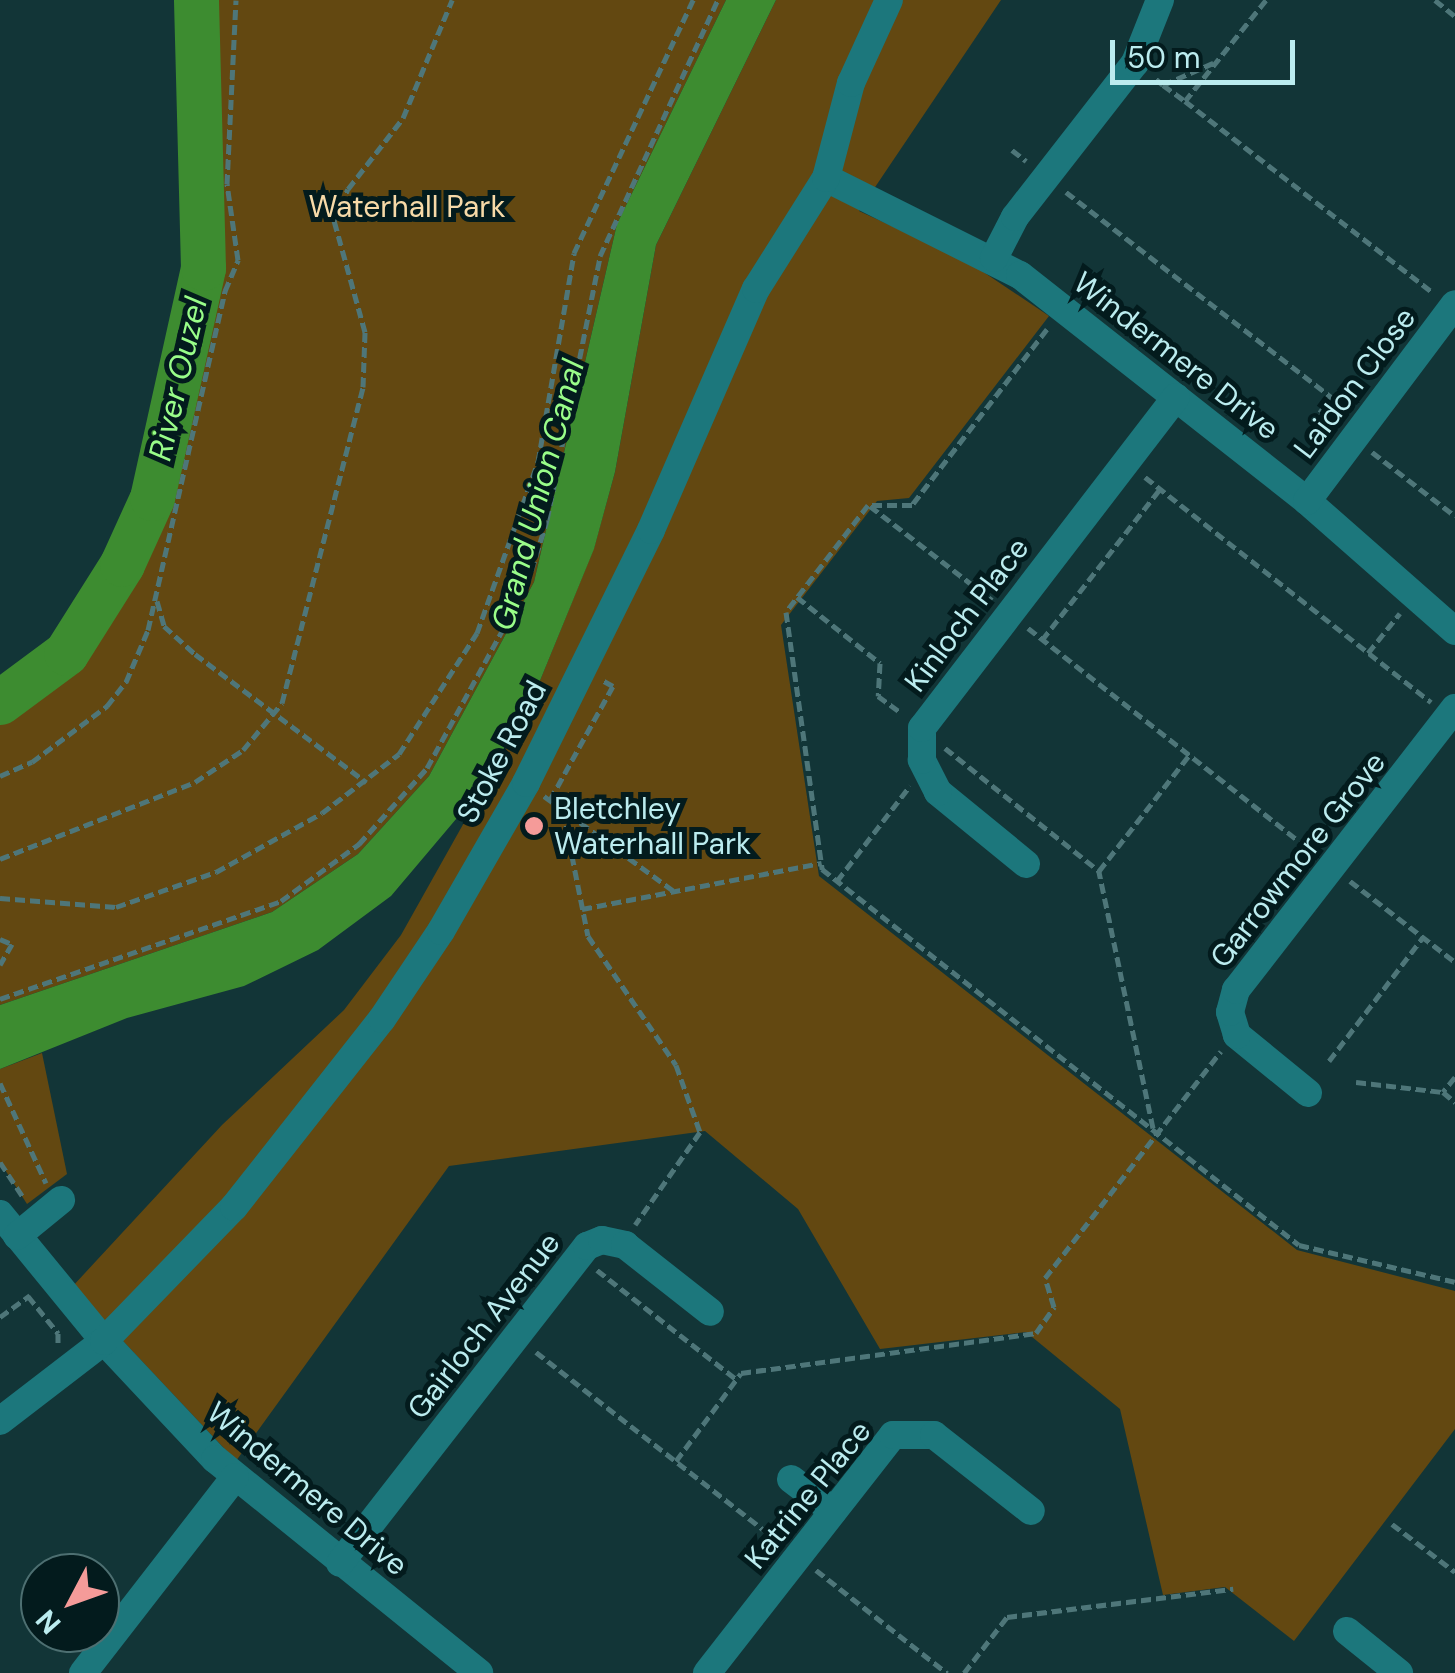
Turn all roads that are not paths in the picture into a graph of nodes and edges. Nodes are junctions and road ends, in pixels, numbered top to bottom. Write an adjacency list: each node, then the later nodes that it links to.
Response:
1 (888, 0): 3 (street, Stoke Road)
2 (1160, 0): 4 (street)
3 (826, 178): 4 (street, Windermere Drive); 15 (street, Stoke Road)
4 (994, 258): 6 (street, Windermere Drive)
5 (1454, 306): 7 (street, Laidon Close)
6 (1176, 397): 7 (street, Windermere Drive); 10 (street, Kinloch Place)
7 (1307, 501): 8 (street, Windermere Drive)
8 (1455, 630)
9 (1452, 712): 11 (street, Garrowmore Grove)
10 (1026, 864)
11 (1308, 1093)
12 (60, 1200): 13 (street)
13 (8, 1225): 15 (street, Windermere Drive)
14 (710, 1312): 21 (street, Gairloch Avenue)
15 (104, 1341): 16 (street, Stoke Road); 17 (street, Windermere Drive)
16 (0, 1421)
17 (235, 1477): 21 (street, Windermere Drive); 23 (street)
18 (792, 1479): 19 (street)
19 (833, 1511): 20 (street, Katrine Place); 25 (street, Katrine Place)
20 (1031, 1511)
21 (340, 1562): 24 (street, Windermere Drive)
22 (1346, 1631): 26 (street)
23 (83, 1673)
24 (480, 1673)
25 (706, 1673)
26 (1399, 1673)

